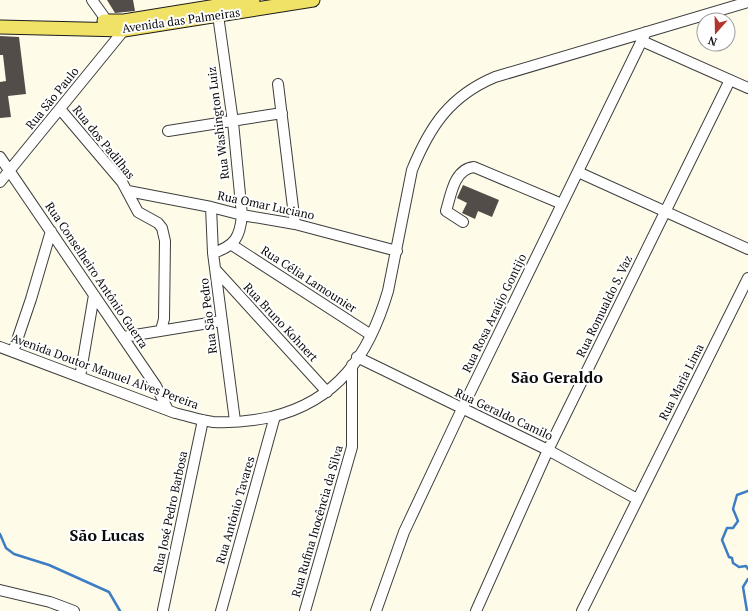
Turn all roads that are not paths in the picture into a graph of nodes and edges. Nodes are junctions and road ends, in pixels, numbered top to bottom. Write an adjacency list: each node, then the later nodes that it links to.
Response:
1 (92, 0): 8 (street)
2 (253, 0): 6 (main road, Avenida das Palmeiras)
3 (313, 0): 5 (main road, Avenida das Palmeiras)
4 (748, 2): 11 (street, Avenida Doutor Manuel Alves Pereira)
5 (273, 3): 6 (main road, Avenida das Palmeiras)
6 (216, 7): 8 (main road, Avenida das Palmeiras); 10 (main road, Avenida das Palmeiras); 17 (street, Rua Washington Luiz)
7 (0, 19): 8 (main road, Avenida das Palmeiras)
8 (107, 21)
9 (0, 27): 10 (main road, Avenida das Palmeiras)
10 (124, 30): 15 (street, Rua São Paulo)
11 (644, 37): 12 (street); 21 (street, Rua Rosa Araújo Gontijo); 33 (street, Avenida Doutor Manuel Alves Pereira)
12 (730, 80): 14 (street); 26 (street, Rua Romualdo S. Vaz)
13 (278, 84): 16 (street)
14 (748, 88)
15 (60, 109): 20 (street, Rua São Paulo); 23 (street, Rua dos Padilhas)
16 (282, 113): 17 (street); 29 (street)
17 (233, 122): 18 (street); 27 (street, Rua Washington Luiz)
18 (168, 131)
19 (0, 157): 20 (street, Rua Conselheiro Antônio Guerra)
20 (9, 170): 22 (street, Rua São Paulo); 30 (street, Rua Conselheiro Antônio Guerra)
21 (578, 172): 24 (street, Rua Rosa Araújo Gontijo); 26 (street)
22 (0, 182)
23 (128, 191): 25 (street, Rua Omar Luciano); 39 (street, Rua dos Padilhas)
24 (562, 204): 28 (street); 47 (street, Rua Rosa Araújo Gontijo)
25 (211, 207): 27 (street, Rua Omar Luciano); 34 (street, Rua São Pedro)
26 (664, 212): 32 (street); 52 (street, Rua Romualdo S. Vaz)
27 (242, 215): 29 (street, Rua Omar Luciano); 31 (street, Rua Washington Luiz)
28 (463, 222)
29 (295, 224): 33 (street, Rua Omar Luciano)
30 (51, 231): 37 (street, Rua Conselheiro Antônio Guerra); 43 (street)
31 (232, 245): 34 (street); 40 (street, Rua Célia Lamounier)
32 (748, 249)
33 (397, 251): 40 (street, Avenida Doutor Manuel Alves Pereira)
34 (213, 253): 35 (street, Rua São Pedro)
35 (215, 269): 38 (street, Rua São Pedro); 46 (street, Rua Bruno Kohnert)
36 (748, 278): 53 (street, Rua Maria Lima)
37 (94, 295): 41 (street, Rua Conselheiro Antônio Guerra); 45 (street)
38 (221, 322): 39 (street); 51 (street, Rua São Pedro)
39 (161, 330): 41 (street)
40 (371, 335): 44 (street, Avenida Doutor Manuel Alves Pereira)
41 (123, 337): 48 (street, Rua Conselheiro Antônio Guerra)
42 (0, 347): 43 (street, Avenida Doutor Manuel Alves Pereira)
43 (13, 352): 45 (street, Avenida Doutor Manuel Alves Pereira)
44 (354, 361): 46 (street, Avenida Doutor Manuel Alves Pereira); 47 (street, Rua Geraldo Camilo); 59 (street, Rua Rufina Inocência da Silva)
45 (80, 377): 48 (street, Avenida Doutor Manuel Alves Pereira)
46 (328, 392): 49 (street, Avenida Doutor Manuel Alves Pereira)
47 (462, 409): 52 (street, Rua Geraldo Camilo); 60 (street, Rua Rosa Araújo Gontijo)
48 (168, 410): 50 (street, Avenida Doutor Manuel Alves Pereira)
49 (275, 416): 51 (street, Avenida Doutor Manuel Alves Pereira); 58 (street, Rua Antônio Tavares)
50 (203, 420): 51 (street, Avenida Doutor Manuel Alves Pereira); 56 (street, Rua José Pedro Barbosa)
51 (235, 421)
52 (548, 450): 53 (street, Rua Geraldo Camilo); 61 (street, Rua Romualdo S. Vaz)
53 (637, 498): 62 (street, Rua Maria Lima)
54 (0, 590): 55 (street)
55 (49, 606): 57 (street)
56 (163, 610)
57 (74, 611)
58 (221, 611)
59 (305, 611)
60 (376, 611)
61 (476, 611)
62 (582, 611)

